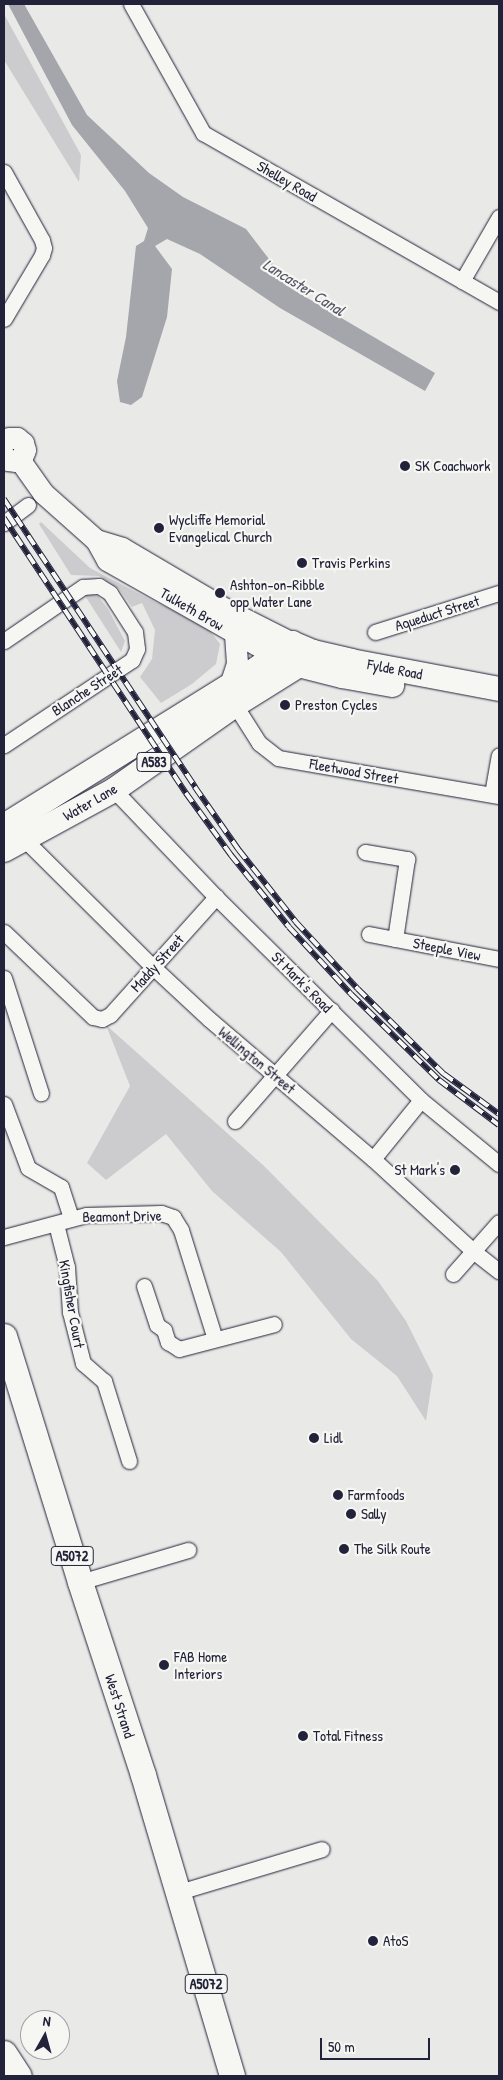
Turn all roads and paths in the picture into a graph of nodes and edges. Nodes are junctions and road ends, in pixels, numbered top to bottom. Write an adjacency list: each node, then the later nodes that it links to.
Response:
1 (131, 4): 4 (street, Shelley Road)
2 (4, 172): 6 (street)
3 (499, 218): 4 (street)
4 (462, 281): 5 (street, Shelley Road)
5 (499, 302)
6 (4, 319)
7 (8, 446): 10 (main road, Tulketh Brow)
8 (28, 505): 9 (street)
9 (4, 523)
10 (96, 540): 13 (main road, Tulketh Brow); 15 (main road, Tulketh Brow)
11 (499, 593): 12 (street, Aqueduct Street)
12 (375, 632)
13 (235, 633): 15 (main road, Tulketh Brow); 17 (main road)
14 (4, 641): 19 (street, Blanche Street)
15 (295, 654): 16 (main road, Fylde Road); 17 (main road, Water Lane / A583); 18 (main road, Fylde Road)
16 (499, 689)
17 (233, 695): 21 (main road, Water Lane / A583); 22 (street, Fleetwood Street); 23 (main road, Water Lane / A583)
18 (499, 704)
19 (4, 745)
20 (499, 756): 22 (street)
21 (114, 790): 24 (main road, Water Lane / A583); 27 (street, St Mark's Road)
22 (495, 795)
23 (4, 826)
24 (24, 839): 25 (main road, Water Lane / A583); 32 (street, Wellington Street)
25 (4, 850)
26 (364, 852): 30 (street, Steeple View)
27 (216, 897): 32 (street, Maddy Street); 34 (street, St Mark's Road)
28 (4, 932): 32 (street, Maddy Street)
29 (369, 934): 30 (street, Steeple View)
30 (395, 939): 31 (street, Steeple View)
31 (499, 959)
32 (153, 967): 35 (street, Wellington Street)
33 (5, 985): 36 (street)
34 (332, 1010): 35 (street); 37 (street, St Mark's Road)
35 (275, 1075): 39 (street); 40 (street, Wellington Street)
36 (41, 1093)
37 (421, 1100): 40 (street); 41 (street, St Mark's Road)
38 (4, 1104): 42 (street)
39 (235, 1120)
40 (373, 1159): 46 (street, Wellington Street)
41 (499, 1164)
42 (71, 1218): 44 (street, Beamont Drive); 52 (street, Beamont Drive)
43 (499, 1222): 46 (street)
44 (56, 1224): 45 (street, Beamont Drive); 53 (street, Kingfisher Court)
45 (4, 1237)
46 (473, 1250): 47 (street, Wellington Street); 48 (street)
47 (499, 1270)
48 (453, 1274)
49 (144, 1286): 52 (street)
50 (274, 1324): 52 (street)
51 (4, 1336): 55 (highway, West Strand / A5072)
52 (216, 1339)
53 (129, 1461)
54 (188, 1550): 55 (street)
55 (80, 1582): 57 (highway, West Strand / A5072)
56 (322, 1849): 57 (street)
57 (179, 1892): 60 (highway, West Strand / A5072)
58 (4, 2053): 59 (highway)
59 (19, 2076)
60 (232, 2076)

